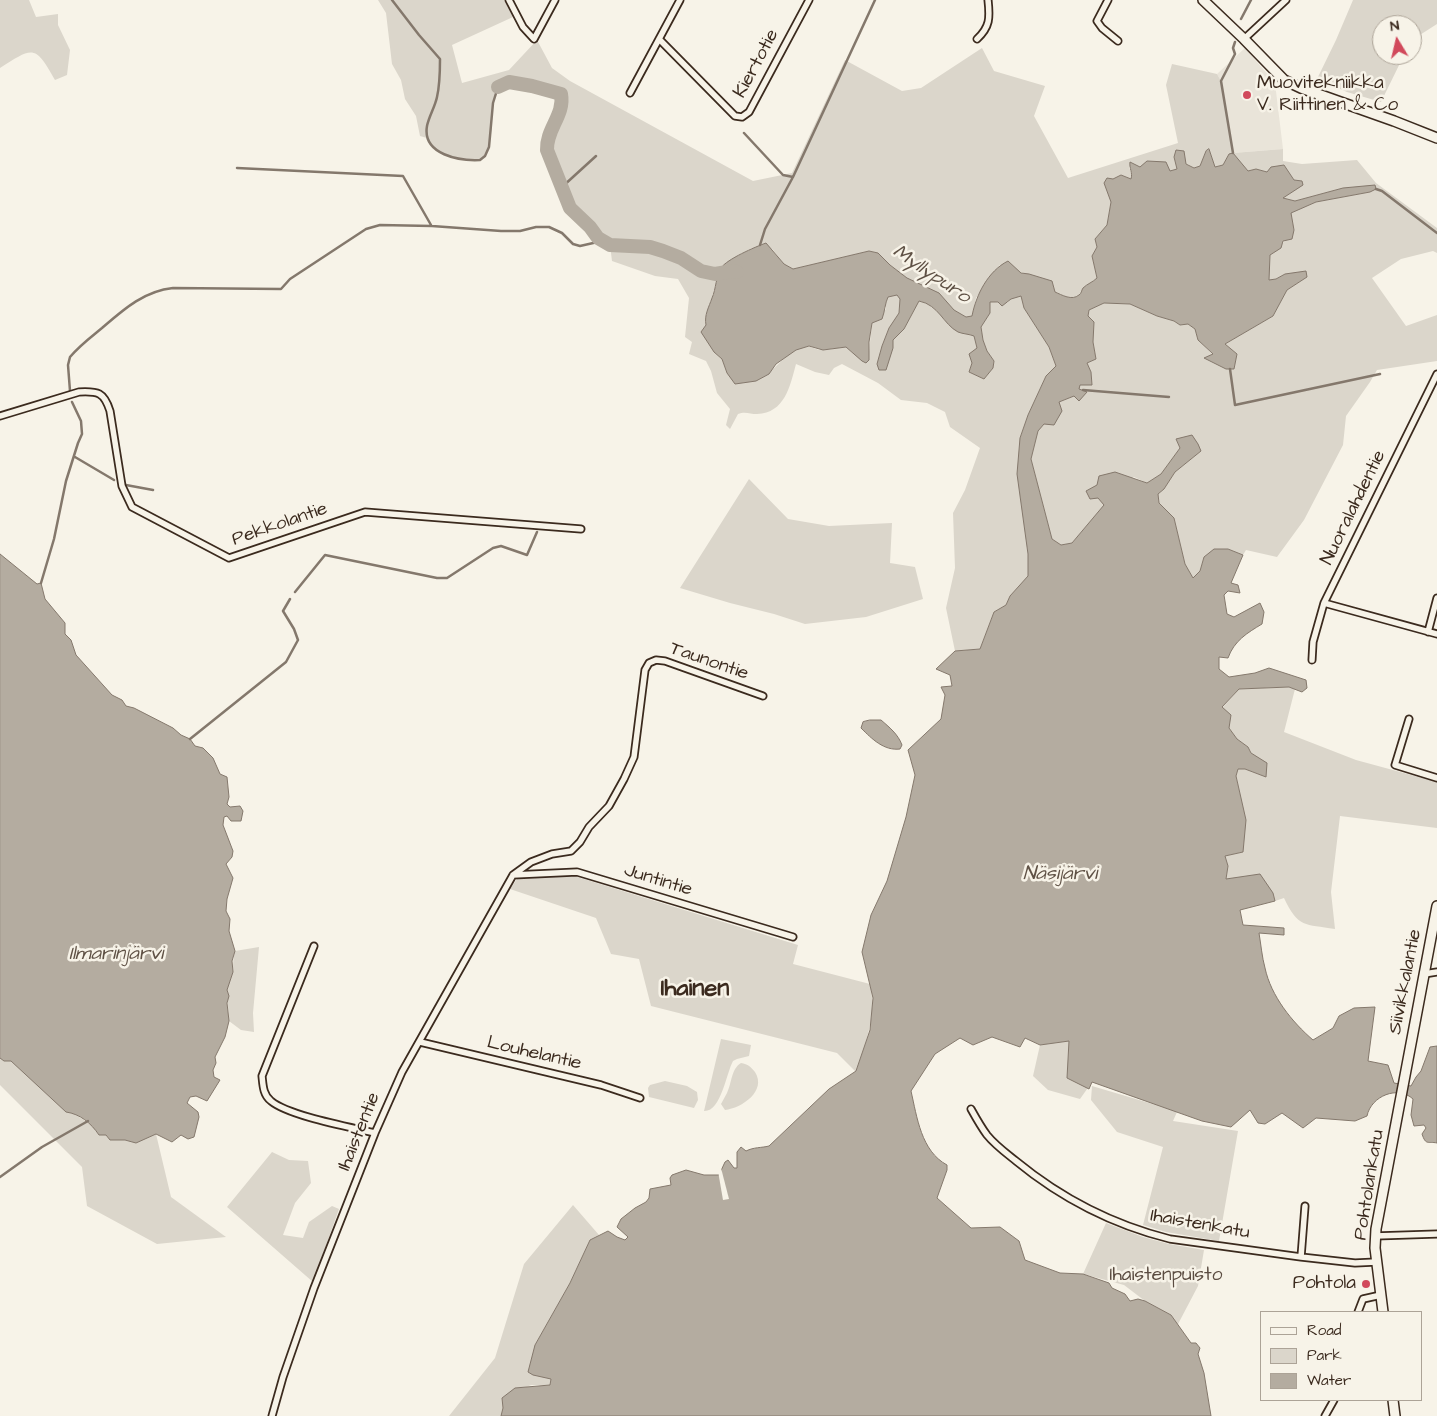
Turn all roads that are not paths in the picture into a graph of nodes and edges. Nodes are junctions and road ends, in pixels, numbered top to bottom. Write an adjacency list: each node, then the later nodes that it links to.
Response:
1 (509, 0): 2 (street)
2 (555, 0)
3 (680, 0): 9 (street)
4 (808, 0): 9 (street, Kiertotie)
5 (988, 0): 10 (street)
6 (1108, 0): 12 (street)
7 (1203, 0): 11 (main road)
8 (1286, 0): 11 (street)
9 (659, 39): 13 (street)
10 (976, 39)
11 (1244, 39): 14 (main road)
12 (1118, 41)
13 (630, 94)
14 (1437, 138)
15 (1437, 374): 19 (street, Nuoralahdentie)
16 (0, 416): 17 (street, Pekkolantie)
17 (581, 529)
18 (1437, 598): 20 (street)
19 (1324, 603): 20 (street); 22 (street, Nuoralahdentie)
20 (1428, 632): 21 (street)
21 (1437, 634)
22 (1312, 660)
23 (762, 696): 26 (street, Taunontie)
24 (1409, 719): 25 (street)
25 (1437, 778)
26 (513, 875): 28 (street, Juntintie); 32 (street, Ihaistentie)
27 (1437, 906): 31 (main road, Siivikkalantie)
28 (792, 937)
29 (314, 946): 36 (street)
30 (1437, 972): 31 (street)
31 (1424, 974): 33 (main road, Siivikkalantie)
32 (420, 1042): 34 (street, Louhelantie); 36 (street, Ihaistentie)
33 (1407, 1063): 39 (main road, Pohtolankatu)
34 (640, 1098)
35 (971, 1109): 40 (street, Ihaistenkatu)
36 (375, 1134): 47 (street, Ihaistentie)
37 (1305, 1206): 40 (street)
38 (1437, 1234): 39 (street)
39 (1375, 1236): 41 (main road, Pohtolankatu)
40 (1301, 1257): 41 (street, Ihaistenkatu)
41 (1376, 1262): 42 (main road, Pohtolankatu)
42 (1381, 1296): 43 (street); 44 (main road, Pohtolankatu)
43 (1358, 1311)
44 (1383, 1311)
45 (1333, 1401): 48 (street)
46 (1393, 1401): 49 (main road)
47 (272, 1416)
48 (1325, 1416)
49 (1395, 1416)

